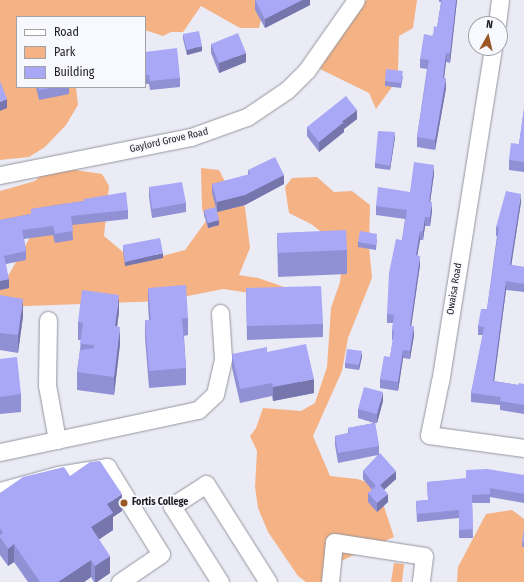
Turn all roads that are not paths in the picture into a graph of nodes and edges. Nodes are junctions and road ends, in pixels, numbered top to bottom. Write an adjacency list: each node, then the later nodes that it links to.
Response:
1 (356, 0): 5 (street, Gaylord Grove Road)
2 (500, 0): 3 (street)
3 (498, 16)
4 (492, 56): 9 (street, Owaisa Road)
5 (0, 175)
6 (220, 313): 8 (street)
7 (48, 320): 8 (street)
8 (57, 440): 10 (street)
9 (524, 448)
10 (0, 452)
11 (0, 491): 12 (street)
12 (120, 582)
13 (220, 582): 14 (street)
14 (268, 582)
15 (330, 582): 16 (street)
16 (421, 582)

